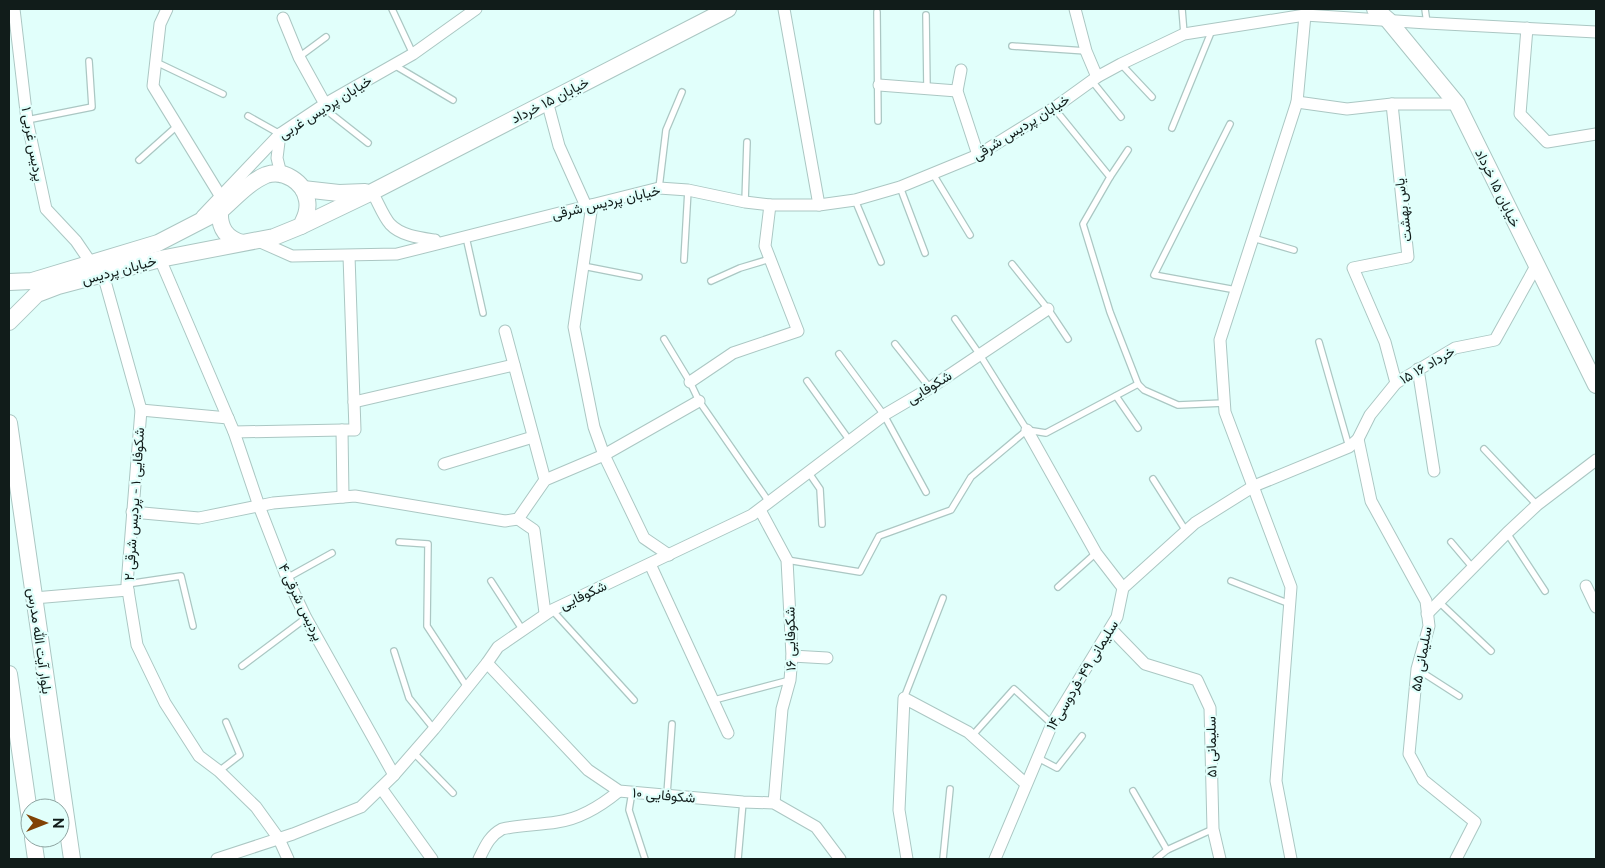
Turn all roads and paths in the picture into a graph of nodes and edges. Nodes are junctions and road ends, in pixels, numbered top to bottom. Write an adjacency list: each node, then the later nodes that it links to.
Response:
1 (18, 9): 47 (street, پردیس غربی ۱)
2 (168, 9): 27 (street)
3 (392, 9): 24 (lane)
4 (476, 9): 24 (street, خیابان پردیس غربی)
5 (728, 9): 39 (street, خیابان ۱۵ خرداد)
6 (784, 9): 72 (street)
7 (1075, 9): 23 (street)
8 (1182, 9): 20 (lane)
9 (1375, 9): 15 (street, خیابان ۱۵ خرداد)
10 (1425, 9): 16 (lane)
11 (877, 12): 32 (lane)
12 (926, 14): 33 (lane)
13 (1305, 14): 15 (street, خیابان پردیس شرقی); 18 (street, خیابان پردیس شرقی); 40 (street)
14 (283, 18): 25 (street)
15 (1388, 20): 16 (street, خیابان پردیس شرقی); 42 (street, خیابان ۱۵ خرداد)
16 (1427, 24): 17 (street, خیابان پردیس شرقی)
17 (1527, 28): 19 (street, خیابان پردیس شرقی); 53 (street)
18 (1212, 30): 20 (street, خیابان پردیس شرقی); 51 (lane)
19 (1596, 32)
20 (1184, 34): 28 (street, خیابان پردیس شرقی)
21 (326, 37): 25 (lane)
22 (1012, 46): 23 (lane)
23 (1086, 51): 31 (street)
24 (413, 54): 29 (street, خیابان پردیس غربی)
25 (299, 57): 43 (street)
26 (89, 61): 47 (lane)
27 (156, 62): 36 (lane); 50 (street)
28 (1121, 64): 31 (street, خیابان پردیس شرقی); 37 (lane)
29 (394, 65): 38 (lane); 43 (street, خیابان پردیس غربی)
30 (961, 70): 34 (street)
31 (1094, 79): 44 (street, خیابان پردیس شرقی); 46 (lane)
32 (879, 84): 33 (street); 48 (lane)
33 (927, 89): 34 (street)
34 (957, 91): 57 (street)
35 (682, 92): 63 (lane)
36 (223, 94)
37 (1152, 97)
38 (453, 100)
39 (547, 101): 66 (street, خیابان ۱۵ خرداد); 70 (street)
40 (1297, 102): 41 (street); 76 (street)
41 (1392, 104): 42 (street); 109 (street, یاس بهشت)
42 (1457, 104): 88 (street, خیابان ۱۵ خرداد)
43 (323, 105): 52 (street, خیابان پردیس غربی); 55 (lane)
44 (1054, 108): 57 (street, خیابان پردیس شرقی); 61 (lane)
45 (248, 116): 52 (lane)
46 (1121, 117)
47 (27, 120): 89 (street, پردیس غربی ۱)
48 (878, 121)
49 (1230, 124): 93 (lane)
50 (177, 126): 58 (lane); 69 (street)
51 (1172, 128)
52 (280, 134): 59 (street); 69 (street, خیابان پردیس غربی)
53 (1596, 134)
54 (747, 142): 68 (lane)
55 (368, 143)
56 (1128, 150): 61 (lane)
57 (978, 155): 60 (street, خیابان پردیس شرقی)
58 (139, 160)
59 (281, 174): 64 (street); 69 (street)
60 (933, 174): 62 (street, خیابان پردیس شرقی); 74 (lane)
61 (1110, 177): 110 (lane)
62 (900, 187): 67 (street, خیابان پردیس شرقی); 80 (lane)
63 (659, 188): 65 (street, خیابان پردیس شرقی); 70 (street, خیابان پردیس شرقی)
64 (303, 189): 66 (street); 73 (street)
65 (688, 190): 68 (street, خیابان پردیس شرقی); 84 (lane)
66 (372, 192): 73 (street, خیابان ۱۵ خرداد); 77 (street)
67 (855, 200): 72 (street, خیابان پردیس شرقی); 85 (lane)
68 (745, 202): 71 (street, خیابان پردیس شرقی)
69 (221, 204): 78 (street); 89 (street, خیابان پردیس)
70 (589, 205): 75 (street, خیابان پردیس شرقی); 87 (street)
71 (770, 205): 72 (street, خیابان پردیس شرقی); 83 (street)
72 (819, 205)
73 (301, 226): 78 (street)
74 (970, 236)
75 (466, 237): 77 (street, خیابان پردیس شرقی); 95 (lane)
76 (1253, 238): 79 (lane); 93 (street)
77 (442, 241): 81 (street)
78 (249, 242): 81 (street); 82 (street, خیابان پردیس)
79 (1294, 250)
80 (925, 253)
81 (349, 256): 115 (street)
82 (160, 259): 89 (street, خیابان پردیس); 119 (street, پردیس شرقی ۴)
83 (770, 259): 91 (lane); 108 (street)
84 (684, 260)
85 (881, 262)
86 (1012, 264): 94 (lane)
87 (583, 266): 90 (lane); 129 (street)
88 (1536, 266): 106 (street, ۱۵ خرداد ۱۶); 111 (street, خیابان ۱۵ خرداد)
89 (97, 269): 92 (street, خیابان پردیس); 97 (street, خیابان پردیس); 117 (street, شکوفایی ۱ - پردیس شرقی ۲)
90 (639, 277)
91 (711, 281)
92 (9, 282)
93 (1236, 290): 116 (street)
94 (1048, 309): 100 (lane); 104 (street, شکوفایی)
95 (484, 313)
96 (955, 319): 104 (lane)
97 (9, 322)
98 (505, 331): 105 (street)
99 (664, 339): 108 (lane)
100 (1068, 339)
101 (1319, 342): 127 (lane)
102 (895, 344): 112 (lane)
103 (839, 354): 118 (lane)
104 (980, 355): 112 (street, شکوفایی); 123 (lane)
105 (514, 365): 115 (street); 125 (street)
106 (1418, 370): 109 (street, ۱۵ خرداد ۱۶); 132 (street)
107 (806, 381): 126 (lane)
108 (690, 382): 114 (lane)
109 (1396, 382): 127 (street, ۱۵ خرداد ۱۶)
110 (1138, 384): 113 (lane); 116 (lane)
111 (1596, 385)
112 (930, 388): 118 (street, شکوفایی)
113 (1116, 396): 121 (lane); 123 (lane)
114 (699, 401): 129 (street); 140 (lane)
115 (354, 402): 122 (street)
116 (1224, 403): 137 (street)
117 (141, 410): 119 (street); 144 (street, شکوفایی ۱ - پردیس شرقی ۲)
118 (884, 415): 126 (street, شکوفایی); 138 (lane)
119 (228, 418): 124 (street, پردیس شرقی ۴)
120 (9, 423): 136 (street, بلوار آیت الله مدرس)
121 (1138, 428)
122 (342, 430): 124 (street); 139 (street)
123 (1027, 430): 152 (street); 154 (lane)
124 (234, 432): 142 (street, پردیس شرقی ۴)
125 (533, 437): 131 (street); 134 (street)
126 (850, 441): 133 (street, شکوفایی)
127 (1353, 443): 137 (street); 171 (street, سلیمانی ۵۵)
128 (1484, 449): 141 (lane)
129 (604, 455): 134 (street); 153 (street)
130 (1596, 460): 141 (street)
131 (444, 464)
132 (1434, 472)
133 (810, 473): 140 (street, شکوفایی); 146 (lane)
134 (545, 480): 145 (street)
135 (1153, 480): 147 (lane)
136 (13, 481): 165 (street, بلوار آیت الله مدرس)
137 (1254, 486): 147 (street); 168 (street)
138 (926, 492)
139 (343, 497): 142 (street); 145 (street)
140 (769, 502): 143 (street, شکوفایی)
141 (1537, 505): 148 (street)
142 (259, 506): 144 (street); 157 (street, پردیس شرقی ۴)
143 (760, 510): 153 (street, شکوفایی); 154 (street, شکوفایی ۱۶)
144 (132, 512): 161 (street, شکوفایی ۱ - پردیس شرقی ۲)
145 (518, 519): 170 (street)
146 (822, 524)
147 (1186, 531): 163 (street)
148 (1507, 533): 156 (street); 164 (lane)
149 (399, 542): 185 (lane)
150 (1451, 542): 156 (lane)
151 (332, 553): 157 (lane)
152 (1096, 553): 162 (lane); 163 (street)
153 (669, 555): 155 (street, شکوفایی)
154 (787, 560): 178 (street, شکوفایی ۱۶)
155 (650, 564): 170 (street, شکوفایی); 189 (street)
156 (1473, 568): 167 (street)
157 (287, 578): 172 (street, پردیس شرقی ۴)
158 (491, 581): 174 (lane)
159 (1231, 581): 168 (lane)
160 (1586, 586): 169 (street)
161 (127, 587): 165 (street); 173 (lane); 199 (street, شکوفایی ۱ - پردیس شرقی ۲)
162 (1058, 587)
163 (1123, 588): 175 (street, سلیمانی ۴۹-فردوسی۱۴)
164 (1545, 591)
165 (34, 598): 215 (street, بلوار آیت الله مدرس)
166 (943, 598): 187 (lane)
167 (1439, 602): 171 (street); 177 (lane)
168 (1290, 605): 228 (street)
169 (1596, 607)
170 (548, 611): 174 (street, شکوفایی); 188 (lane)
171 (1427, 614): 182 (street, سلیمانی ۵۵)
172 (306, 618): 181 (lane); 200 (street, پردیس شرقی ۴)
173 (193, 626)
174 (522, 629): 180 (street, شکوفایی)
175 (1110, 629): 192 (street, سلیمانی ۴۹-فردوسی۱۴); 212 (street, سلیمانی ۵۱)
176 (394, 651): 193 (lane)
177 (1491, 651)
178 (792, 656): 179 (street); 184 (street, شکوفایی ۱۶)
179 (827, 658)
180 (487, 663): 185 (street, شکوفایی); 204 (street, شکوفایی ۱۰)
181 (242, 666)
182 (1417, 669): 186 (lane); 229 (street, سلیمانی ۵۵)
183 (9, 674): 209 (street)
184 (790, 680): 189 (lane); 211 (street, شکوفایی ۱۶)
185 (467, 687): 193 (street, شکوفایی)
186 (1460, 696)
187 (904, 698): 195 (street); 223 (street)
188 (634, 700)
189 (714, 700): 194 (street)
190 (226, 722): 199 (lane)
191 (672, 724): 208 (lane)
192 (1052, 724): 195 (lane); 198 (street, سلیمانی ۴۹-فردوسی۱۴)
193 (434, 729): 197 (street, شکوفایی)
194 (728, 733)
195 (972, 736): 201 (street)
196 (1082, 736): 198 (lane)
197 (413, 752): 200 (street, شکوفایی); 207 (lane)
198 (1038, 758): 201 (street, سلیمانی ۴۹-فردوسی۱۴)
199 (219, 771): 213 (street, شکوفایی ۱ - پردیس شرقی ۲)
200 (394, 775): 202 (street, شکوفایی)
201 (1026, 784): 225 (street, سلیمانی ۴۹-فردوسی۱۴)
202 (381, 788): 213 (street, شکوفایی); 218 (street)
203 (950, 789): 224 (lane)
204 (619, 790): 205 (street, شکوفایی ۱۰); 219 (street)
205 (632, 792): 208 (street, شکوفایی ۱۰); 220 (lane)
206 (1134, 792): 214 (lane)
207 (453, 793)
208 (667, 794): 210 (street, شکوفایی ۱۰)
209 (27, 798)
210 (743, 802): 211 (street, شکوفایی ۱۰); 221 (lane)
211 (774, 803): 222 (street, شکوفایی ۱۰)
212 (1213, 829): 214 (lane); 227 (street, سلیمانی ۵۱)
213 (279, 839): 216 (street, شکوفایی); 217 (street, شکوفایی ۱ - پردیس شرقی ۲)
214 (1167, 850): 226 (lane)
215 (72, 859)
216 (217, 859)
217 (288, 859)
218 (432, 859)
219 (478, 859)
220 (645, 859)
221 (738, 859)
222 (840, 859)
223 (907, 859)
224 (942, 859)
225 (995, 859)
226 (1156, 859)
227 (1220, 859)
228 (1291, 859)
229 (1456, 859)

